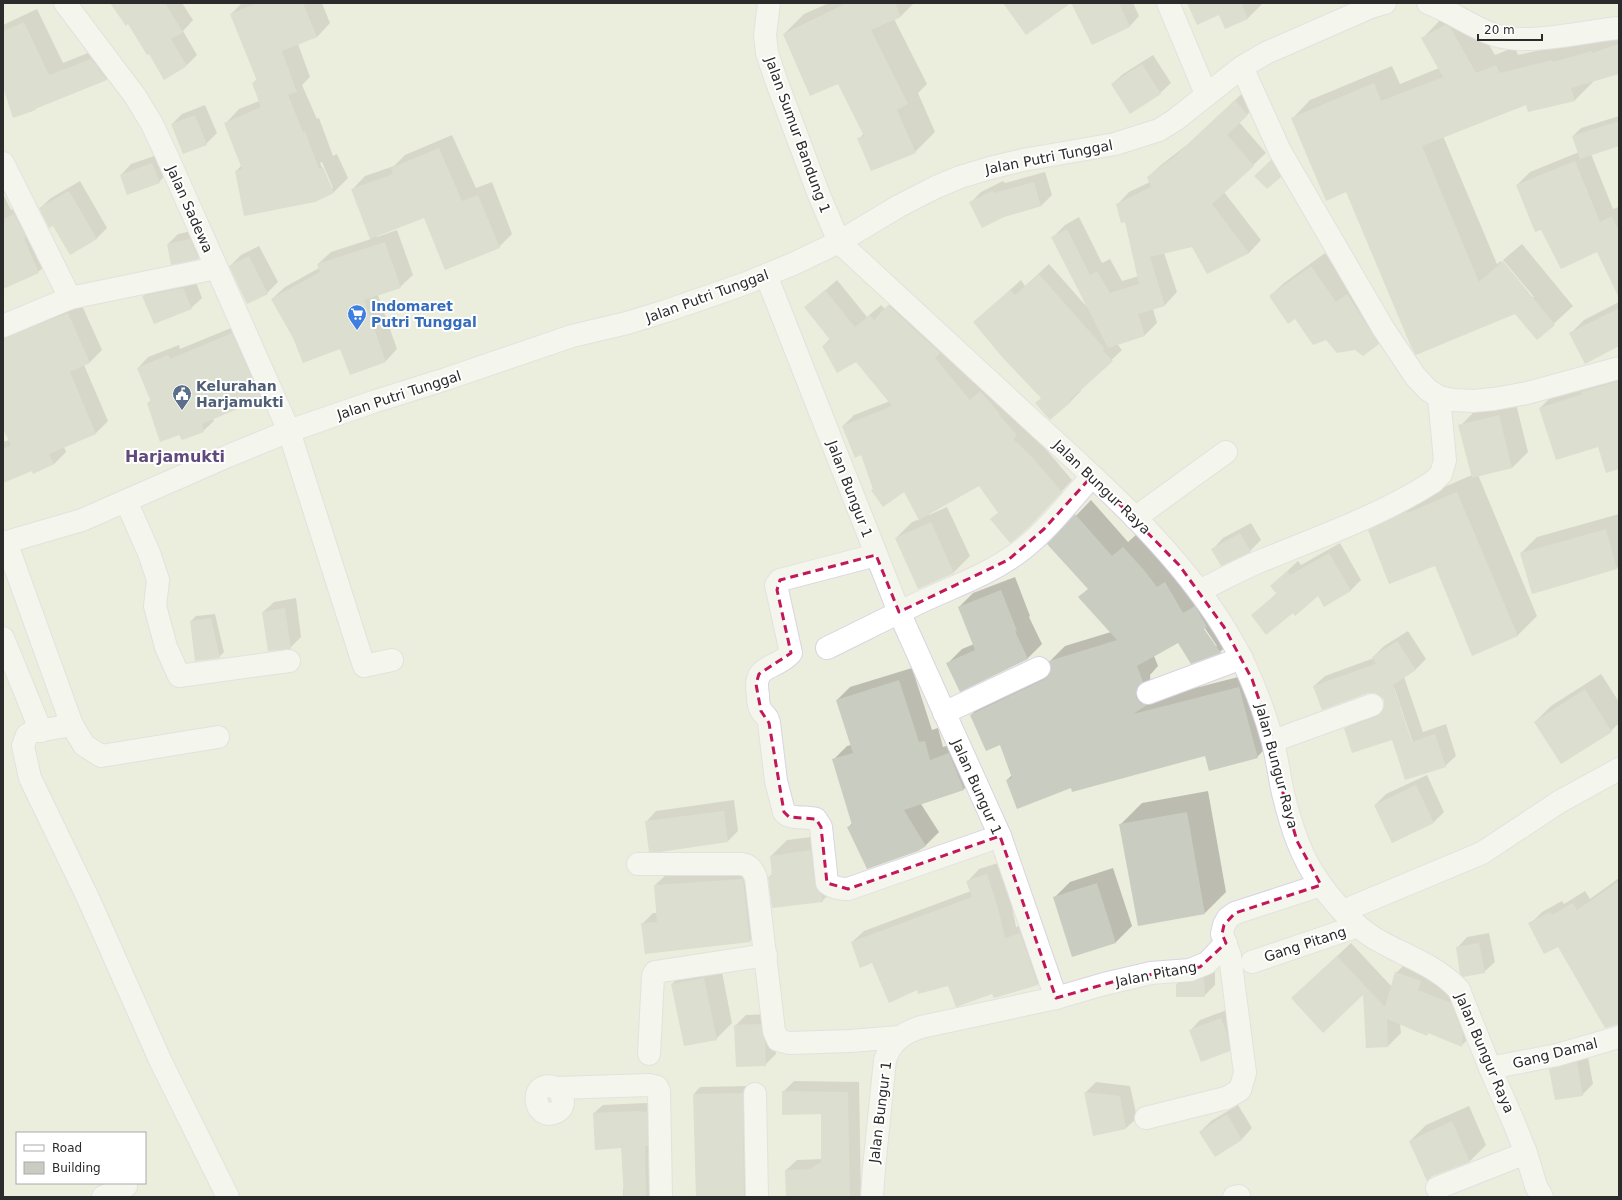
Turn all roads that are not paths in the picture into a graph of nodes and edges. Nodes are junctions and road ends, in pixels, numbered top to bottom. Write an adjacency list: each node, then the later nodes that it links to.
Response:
1 (65, 3): 11 (street, Jalan Sadewa)
2 (769, 3): 10 (street, Jalan Sumur Bandung 1)
3 (1168, 3): 8 (street)
4 (1385, 3): 7 (street, Jalan Putri Tunggal)
5 (1428, 3): 6 (street)
6 (1619, 28)
7 (1242, 67): 8 (street, Jalan Putri Tunggal); 16 (street)
8 (1206, 94): 10 (street, Jalan Putri Tunggal)
9 (3, 163): 13 (street)
10 (839, 242): 12 (street, Jalan Putri Tunggal); 19 (street, Jalan Bungur Raya)
11 (216, 268): 13 (street); 17 (street, Jalan Sadewa)
12 (766, 275): 17 (street, Jalan Putri Tunggal); 23 (street, Jalan Bungur 1)
13 (70, 298): 14 (street)
14 (3, 326)
15 (1619, 368): 16 (street)
16 (1439, 397): 24 (street)
17 (289, 431): 20 (street, Jalan Putri Tunggal); 29 (street, Jalan Sadewa)
18 (1226, 452): 21 (street)
19 (1092, 476): 21 (street, Jalan Bungur Raya); 25 (street)
20 (126, 501): 22 (street, Jalan Putri Tunggal); 30 (street)
21 (1136, 518): 24 (street, Jalan Bungur Raya)
22 (5, 543): 35 (street)
23 (876, 555): 25 (street, Jalan Bungur 1); 40 (street)
24 (1199, 591): 28 (street, Jalan Bungur Raya)
25 (899, 612): 27 (street); 34 (street, Jalan Bungur 1)
26 (3, 638): 36 (street)
27 (827, 648)
28 (1242, 658): 32 (street); 38 (street, Jalan Bungur Raya)
29 (392, 660)
30 (289, 661)
31 (1040, 673): 34 (street)
32 (1148, 693)
33 (1372, 705): 38 (street)
34 (946, 717): 40 (street, Jalan Bungur 1)
35 (72, 725): 36 (street); 37 (street)
36 (41, 731): 59 (street)
37 (218, 737)
38 (1273, 741): 42 (street, Jalan Bungur Raya)
39 (1619, 769): 43 (street, Gang Pitang)
40 (1000, 836): 47 (street, Jalan Bungur 1)
41 (638, 864): 45 (street)
42 (1321, 885): 43 (street, Jalan Bungur Raya); 44 (street)
43 (1350, 918): 46 (street, Gang Pitang); 51 (street, Jalan Bungur Raya)
44 (1226, 943): 47 (street, Jalan Pitang); 54 (street)
45 (766, 955): 48 (street); 50 (street)
46 (1252, 962)
47 (1056, 998): 48 (street, Jalan Bungur 1)
48 (899, 1037): 62 (street, Jalan Bungur 1)
49 (1619, 1037): 51 (street, Gang Damal)
50 (649, 1054)
51 (1490, 1068): 55 (street, Jalan Bungur Raya)
52 (557, 1088): 60 (street)
53 (755, 1094): 61 (street)
54 (1146, 1118)
55 (1526, 1153): 57 (street); 63 (street, Jalan Bungur Raya)
56 (126, 1186): 58 (street)
57 (1437, 1188)
58 (102, 1197)
59 (228, 1197)
60 (661, 1197)
61 (757, 1197)
62 (872, 1197)
63 (1542, 1197)

